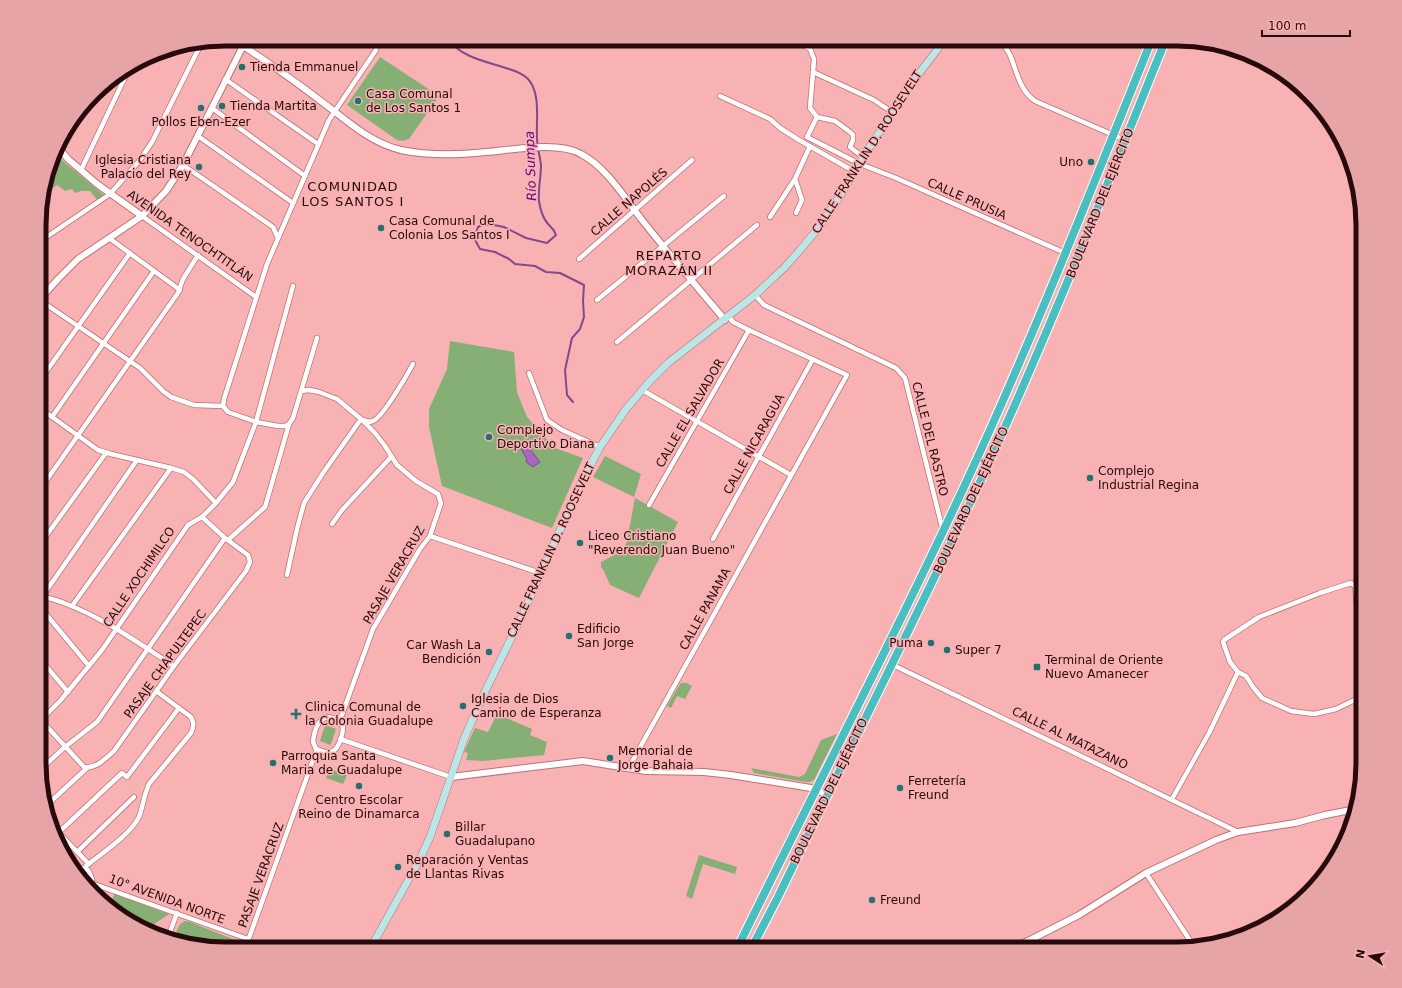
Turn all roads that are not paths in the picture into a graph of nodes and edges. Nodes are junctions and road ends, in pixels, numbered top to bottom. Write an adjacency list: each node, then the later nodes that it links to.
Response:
1 (243, 46): 11 (street); 14 (street)
2 (807, 46): 9 (street)
3 (940, 46): 15 (main road, CALLE FRANKLIN D. ROOSEVELT)
4 (1004, 46): 19 (street)
5 (1149, 46): 17 (highway, BOULEVARD DEL EJÉRCITO)
6 (1163, 46): 18 (highway, BOULEVARD DEL EJÉRCITO)
7 (199, 48): 36 (street)
8 (376, 50): 14 (street)
9 (813, 72): 15 (street); 16 (street)
10 (124, 77): 32 (street)
11 (225, 79): 13 (street); 22 (street)
12 (720, 96): 23 (street)
13 (212, 108): 20 (street); 34 (street)
14 (334, 111): 22 (street); 39 (street)
15 (892, 112): 28 (main road, CALLE FRANKLIN D. ROOSEVELT)
16 (817, 117): 24 (street); 26 (street)
17 (1117, 126): 18 (highway); 19 (highway, BOULEVARD DEL EJÉRCITO)
18 (1129, 130): 21 (highway, BOULEVARD DEL EJÉRCITO)
19 (1114, 135): 21 (street); 29 (highway, BOULEVARD DEL EJÉRCITO)
20 (198, 136): 30 (street); 38 (street)
21 (1125, 140): 31 (highway, BOULEVARD DEL EJÉRCITO)
22 (318, 144): 34 (street)
23 (810, 146): 33 (street); 35 (street)
24 (850, 147): 26 (street); 28 (street)
25 (62, 152): 32 (street, AVENIDA TENOCHTITLÁN)
26 (845, 156): 28 (street)
27 (692, 160): 39 (street, CALLE NAPOLÉS)
28 (861, 160): 33 (main road, CALLE FRANKLIN D. ROOSEVELT); 49 (street, CALLE PRUSIA)
29 (1103, 161): 31 (highway); 49 (highway, BOULEVARD DEL EJÉRCITO)
30 (183, 165): 41 (street); 46 (street)
31 (1115, 166): 90 (highway, BOULEVARD DEL EJÉRCITO)
32 (81, 170): 36 (street, AVENIDA TENOCHTITLÁN)
33 (855, 172): 57 (main road, CALLE FRANKLIN D. ROOSEVELT)
34 (305, 176): 38 (street)
35 (795, 179): 40 (street); 42 (street)
36 (110, 194): 41 (street, AVENIDA TENOCHTITLÁN); 44 (street)
37 (724, 196): 47 (street)
38 (293, 203): 46 (street)
39 (635, 210): 47 (street); 51 (street, CALLE NAPOLÉS)
40 (796, 213)
41 (142, 216): 45 (street); 50 (street, AVENIDA TENOCHTITLÁN)
42 (770, 217)
43 (757, 224): 53 (street)
44 (46, 237)
45 (109, 238): 48 (street); 56 (street)
46 (278, 238): 58 (street)
47 (663, 246): 53 (street); 59 (street)
48 (130, 253): 52 (street); 62 (street)
49 (1065, 253): 88 (highway, BOULEVARD DEL EJÉRCITO)
50 (198, 256): 55 (street); 58 (street, AVENIDA TENOCHTITLÁN)
51 (579, 259)
52 (154, 271): 55 (street); 66 (street)
53 (691, 280): 61 (street); 65 (street)
54 (293, 286): 79 (street, CALLE XOCHIMILCO)
55 (180, 290): 68 (street)
56 (46, 293)
57 (755, 295): 61 (main road, CALLE FRANKLIN D. ROOSEVELT); 98 (street, CALLE DEL RASTRO)
58 (256, 297): 74 (street)
59 (597, 300)
60 (46, 303): 62 (street)
61 (727, 318): 63 (street); 72 (main road, CALLE FRANKLIN D. ROOSEVELT)
62 (78, 326): 66 (street); 70 (street)
63 (749, 330): 67 (street); 78 (street, CALLE EL SALVADOR)
64 (317, 338): 73 (street)
65 (617, 342)
66 (104, 344): 68 (street); 76 (street)
67 (813, 359): 84 (street, CALLE NICARAGUA); 89 (street, CALLE PANAMA)
68 (129, 361): 74 (street); 81 (street)
69 (413, 364): 77 (street)
70 (46, 371)
71 (529, 373): 82 (street)
72 (642, 390): 78 (street); 82 (main road, CALLE FRANKLIN D. ROOSEVELT)
73 (301, 392): 77 (street, PASAJE VERACRUZ); 80 (street)
74 (223, 406): 79 (street)
75 (46, 413): 76 (street)
76 (52, 417): 81 (street)
77 (361, 419): 85 (street, PASAJE VERACRUZ); 105 (street)
78 (698, 421): 84 (street); 95 (street, CALLE EL SALVADOR)
79 (256, 422): 80 (street); 94 (street, CALLE XOCHIMILCO)
80 (289, 424): 101 (street)
81 (78, 436): 83 (street); 91 (street)
82 (600, 447): 104 (main road, CALLE FRANKLIN D. ROOSEVELT)
83 (106, 453): 86 (street); 99 (street)
84 (759, 456): 89 (street); 102 (street, CALLE NICARAGUA)
85 (391, 457): 97 (street); 100 (street, PASAJE VERACRUZ)
86 (137, 460): 87 (street); 106 (street)
87 (171, 468): 94 (street); 109 (street)
88 (971, 472): 90 (highway); 92 (highway, BOULEVARD DEL EJÉRCITO)
89 (791, 475): 130 (street, CALLE PANAMA)
90 (981, 478): 93 (highway, BOULEVARD DEL EJÉRCITO)
91 (46, 481)
92 (963, 490): 93 (highway); 98 (highway, BOULEVARD DEL EJÉRCITO)
93 (973, 496): 113 (highway, BOULEVARD DEL EJÉRCITO)
94 (216, 503): 96 (street, CALLE XOCHIMILCO)
95 (649, 505)
96 (202, 517): 101 (street, PASAJE CHAPULTEPEC); 111 (street, CALLE XOCHIMILCO)
97 (332, 524)
98 (943, 532): 103 (highway, BOULEVARD DEL EJÉRCITO)
99 (46, 536)
100 (430, 536): 104 (street); 123 (street, PASAJE VERACRUZ)
101 (227, 539): 112 (street); 116 (street, PASAJE CHAPULTEPEC)
102 (713, 539)
103 (933, 552): 113 (highway); 132 (highway, BOULEVARD DEL EJÉRCITO)
104 (540, 573): 131 (main road, CALLE FRANKLIN D. ROOSEVELT)
105 (287, 575)
106 (46, 589)
107 (1356, 594): 117 (street)
108 (46, 597): 109 (street)
109 (72, 606): 111 (street)
110 (46, 614): 115 (street)
111 (116, 629): 112 (street); 115 (street, CALLE XOCHIMILCO)
112 (148, 650): 116 (street); 126 (street)
113 (891, 664): 133 (highway, BOULEVARD DEL EJÉRCITO); 135 (street, CALLE AL MATAZANO)
114 (46, 666): 119 (street)
115 (89, 666): 119 (street, CALLE XOCHIMILCO)
116 (174, 666): 118 (street, PASAJE CHAPULTEPEC)
117 (1238, 672): 120 (street); 135 (street)
118 (156, 691): 121 (street); 129 (street, PASAJE CHAPULTEPEC)
119 (68, 692): 122 (street, CALLE XOCHIMILCO)
120 (1356, 699)
121 (179, 708): 138 (street); 142 (street)
122 (47, 714)
123 (340, 720): 125 (street); 127 (street)
124 (46, 726): 126 (street)
125 (340, 739): 127 (street); 131 (street)
126 (65, 747): 128 (street); 129 (street)
127 (317, 750): 154 (street, PASAJE VERACRUZ)
128 (46, 764)
129 (87, 768): 136 (street, PASAJE CHAPULTEPEC)
130 (628, 769): 131 (street); 132 (street)
131 (451, 777): 156 (main road, CALLE FRANKLIN D. ROOSEVELT)
132 (817, 789): 133 (street); 146 (highway, BOULEVARD DEL EJÉRCITO)
133 (827, 796): 147 (highway, BOULEVARD DEL EJÉRCITO)
134 (134, 797): 141 (street)
135 (1172, 800): 139 (street, CALLE AL MATAZANO)
136 (50, 802)
137 (1350, 810): 139 (street)
138 (60, 831)
139 (1238, 832): 145 (street)
140 (62, 837): 141 (street)
141 (77, 852): 142 (street)
142 (89, 864): 144 (street)
143 (80, 868): 144 (street)
144 (85, 869): 148 (street)
145 (1146, 873): 159 (street); 160 (street)
146 (774, 874): 147 (highway); 150 (highway, BOULEVARD DEL EJÉRCITO)
147 (786, 880): 151 (highway, BOULEVARD DEL EJÉRCITO)
148 (90, 881)
149 (94, 885): 152 (street, 10° AVENIDA NORTE)
150 (766, 889): 151 (highway); 157 (highway, BOULEVARD DEL EJÉRCITO)
151 (778, 897): 158 (highway, BOULEVARD DEL EJÉRCITO)
152 (177, 913): 153 (street); 154 (street, 10° AVENIDA NORTE)
153 (170, 933)
154 (248, 939): 155 (street)
155 (247, 942)
156 (374, 942)
157 (740, 942)
158 (755, 942)
159 (1025, 942)
160 (1191, 942)

